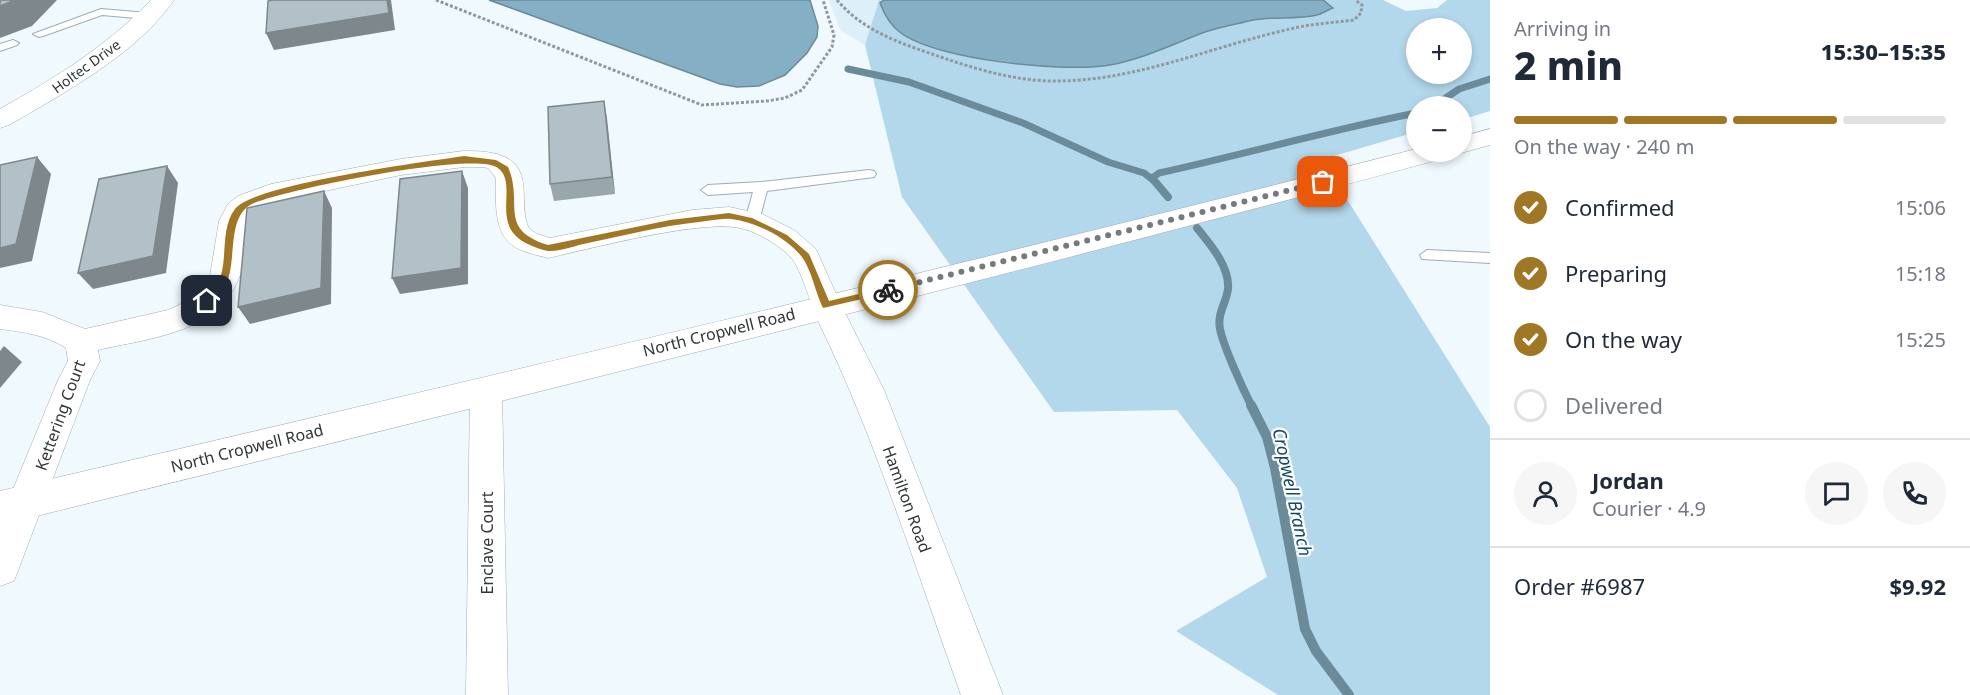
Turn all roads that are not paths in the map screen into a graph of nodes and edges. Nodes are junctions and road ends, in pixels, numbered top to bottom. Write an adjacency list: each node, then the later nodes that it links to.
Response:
1 (156, 8): 2 (lane); 5 (street, Holtec Drive)
2 (39, 34)
3 (13, 43): 4 (lane)
4 (0, 48)
5 (0, 120)
6 (1490, 137): 7 (street)
7 (1472, 142)
8 (1406, 160): 15 (street, North Cropwell Road)
9 (869, 174): 10 (lane)
10 (761, 187): 11 (lane); 12 (lane)
11 (708, 190)
12 (752, 221): 15 (street, Hamilton Road); 17 (street, Hamilton Road)
13 (1427, 255): 14 (lane)
14 (1490, 258)
15 (826, 305): 18 (street, North Cropwell Road); 22 (street, Hamilton Road)
16 (0, 317): 17 (street, Kettering Court)
17 (81, 342): 19 (street, Kettering Court)
18 (486, 391): 19 (street, North Cropwell Road); 21 (street, Enclave Court)
19 (14, 505): 20 (street, Kettering Court)
20 (0, 568)
21 (487, 695)
22 (981, 695)

